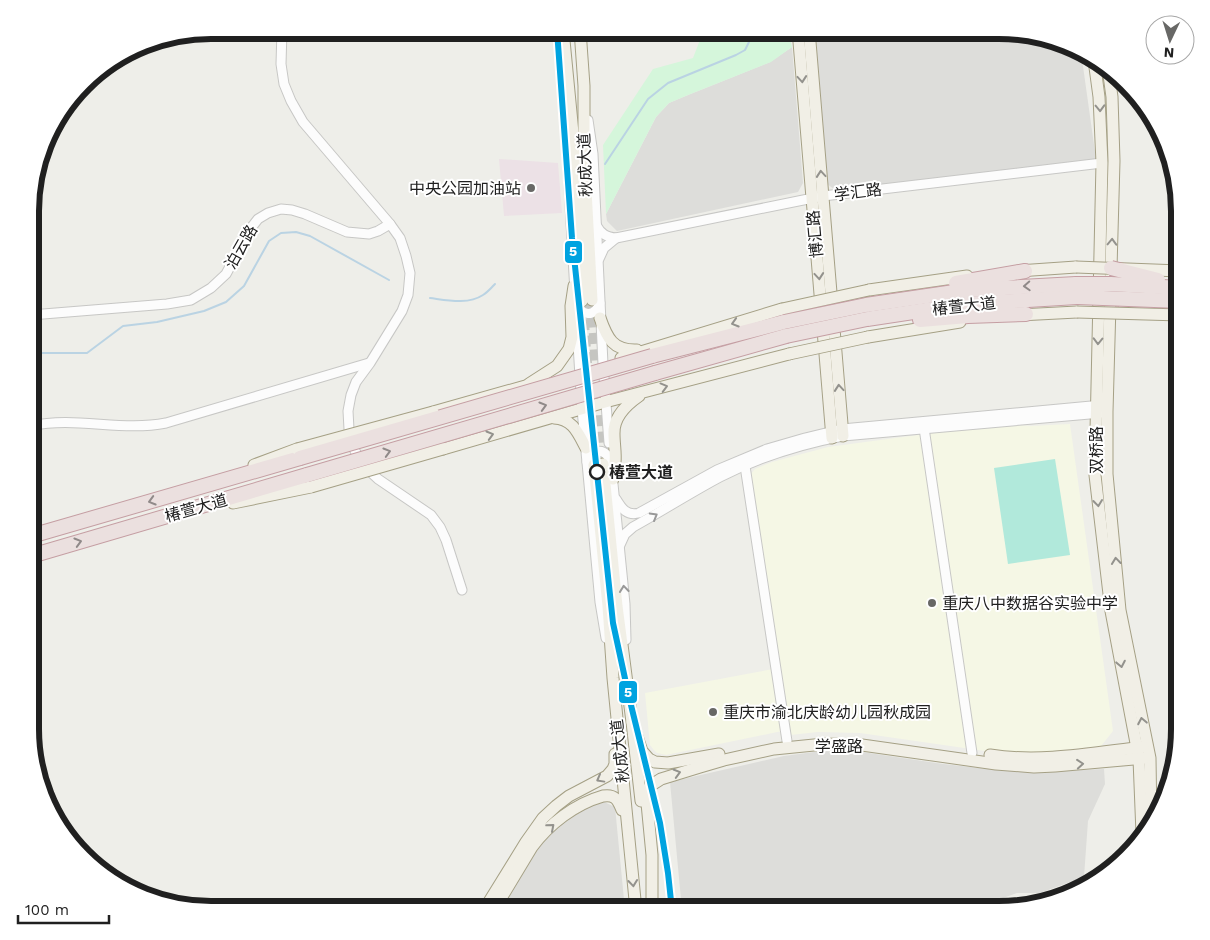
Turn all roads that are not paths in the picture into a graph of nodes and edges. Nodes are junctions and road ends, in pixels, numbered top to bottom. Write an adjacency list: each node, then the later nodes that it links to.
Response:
1 (282, 39): 14 (street)
2 (564, 39): 10 (main road, 秋成大道)
3 (580, 39): 7 (main road, 秋成大道)
4 (586, 39): 7 (main road)
5 (799, 39): 13 (main road, 博汇路, one-way to 13)
6 (809, 39): 13 (main road, 博汇路, one-way to 6)
7 (582, 66): 11 (main road, 秋成大道)
8 (1095, 68): 12 (main road, 双桥路, one-way to 12)
9 (1110, 80): 44 (main road, 双桥路, one-way to 9)
10 (568, 83): 22 (street); 26 (main road, 秋成大道)
11 (584, 86): 15 (street); 26 (main road, 秋成大道)
12 (1102, 163): 13 (street, 学汇路); 44 (main road, 双桥路, one-way to 44)
13 (818, 197): 16 (street, 学汇路); 48 (main road, 博汇路)
14 (390, 224): 29 (street, 泊云路); 37 (street)
15 (596, 224): 16 (street); 17 (street)
16 (616, 238): 17 (street)
17 (598, 264): 26 (street)
18 (1111, 268): 19 (main road, bridge); 20 (main road, bridge); 21 (highway, bridge)
19 (1026, 271): 28 (highway)
20 (1171, 271)
21 (1171, 285)
22 (574, 286): 26 (street); 40 (main road)
23 (1171, 287): 24 (highway, 椿萱大道, bridge)
24 (1076, 290): 25 (highway, 椿萱大道, bridge); 28 (highway, 椿萱大道)
25 (1171, 301)
26 (587, 302): 34 (street); 39 (street)
27 (1171, 303): 30 (highway, bridge)
28 (867, 312): 31 (highway); 32 (main road, bridge); 35 (highway, 椿萱大道, bridge); 41 (main road, one-way to 28, bridge)
29 (39, 313)
30 (1111, 313): 31 (main road, bridge); 33 (main road, bridge)
31 (1026, 314)
32 (783, 315): 35 (highway, 椿萱大道, bridge); 36 (highway, 椿萱大道, one-way to 36)
33 (1171, 316)
34 (600, 318): 36 (main road); 38 (street)
35 (840, 318): 53 (highway, 椿萱大道, one-way to 35, bridge)
36 (651, 353): 38 (main road); 50 (highway, 椿萱大道, bridge)
37 (370, 363): 46 (street); 58 (street)
38 (602, 364): 39 (main road); 42 (street)
39 (579, 370): 40 (main road); 43 (street)
40 (529, 384): 50 (main road, bridge)
41 (646, 391): 42 (main road); 52 (main road)
42 (605, 402): 43 (main road); 52 (street)
43 (582, 409): 45 (main road); 49 (street)
44 (1102, 409): 47 (street); 48 (street); 64 (main road, 双桥路)
45 (550, 418): 49 (main road); 53 (main road, one-way to 45, bridge)
46 (39, 425)
47 (924, 428): 48 (street); 63 (street)
48 (837, 434): 51 (street); 54 (street)
49 (586, 448): 52 (street)
50 (299, 454): 55 (highway, 椿萱大道, one-way to 55)
51 (745, 466): 56 (street, one-way to 51); 62 (street)
52 (602, 467): 54 (street); 59 (main road, 秋成大道); 60 (main road, 秋成大道)
53 (309, 481): 57 (highway, 椿萱大道, one-way to 53)
54 (614, 496): 56 (street)
55 (39, 534)
56 (620, 547): 59 (street, one-way to 56)
57 (39, 554)
58 (462, 590)
59 (626, 673): 61 (main road, 秋成大道)
60 (617, 720): 66 (main road, 秋成大道); 69 (main road, one-way to 69)
61 (632, 722): 62 (main road, 学盛路); 68 (main road, 秋成大道)
62 (787, 741): 63 (main road, 学盛路)
63 (972, 753): 64 (main road, 学盛路)
64 (1143, 753): 65 (main road, 双桥路); 67 (main road, 双桥路); 68 (main road, 学盛路, one-way to 64)
65 (1150, 810)
66 (626, 820): 70 (main road, one-way to 66); 71 (main road, 秋成大道, one-way to 71)
67 (1142, 824)
68 (649, 855): 72 (main road)
69 (490, 901)
70 (499, 901)
71 (635, 901)
72 (653, 901)

